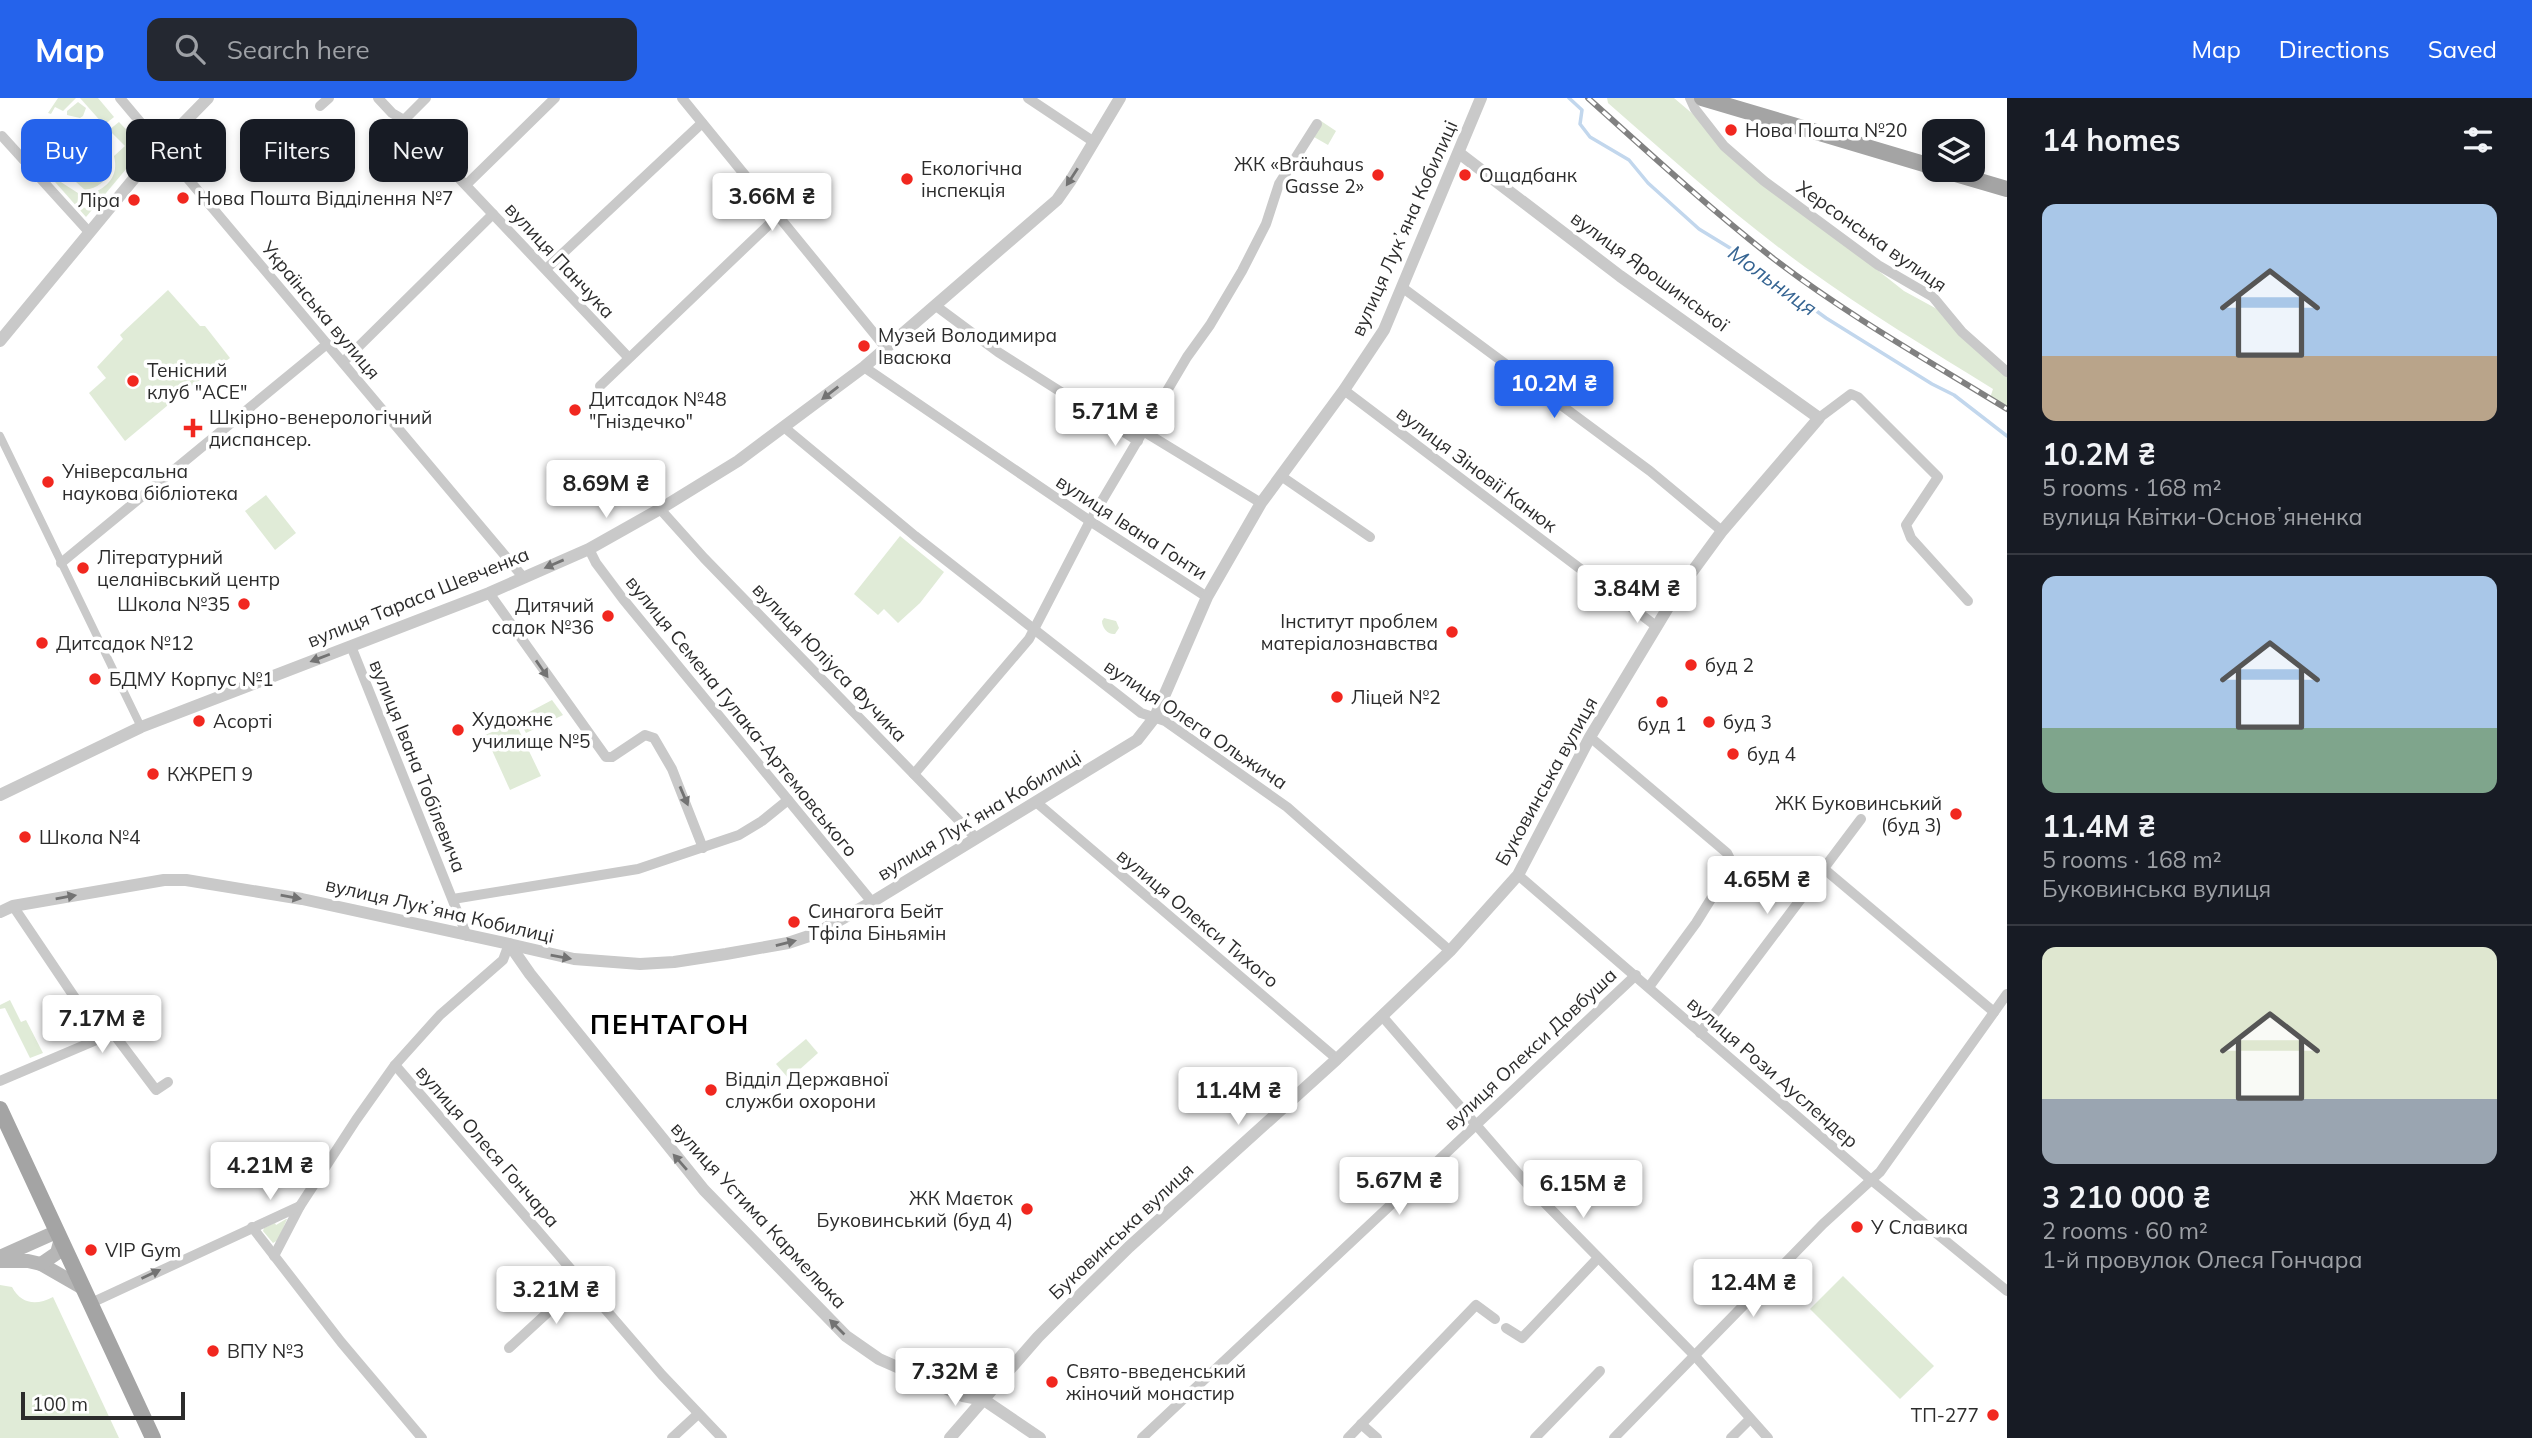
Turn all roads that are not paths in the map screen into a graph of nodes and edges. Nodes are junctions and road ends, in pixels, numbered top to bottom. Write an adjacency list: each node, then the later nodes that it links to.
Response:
1 (208, 98): 13 (street)
2 (378, 98): 14 (street, вулиця Панчука)
3 (426, 98): 15 (street)
4 (555, 98): 26 (street)
5 (682, 98): 16 (street)
6 (1028, 98): 19 (street)
7 (1120, 98): 19 (street, вулиця Тараса Шевченка)
8 (1481, 98): 20 (street, вулиця Лукʼяна Кобилиці)
9 (1690, 98): 40 (street, Херсонська вулиця)
10 (1702, 98): 21 (main road)
11 (122, 99): 12 (street, Українська вулиця)
12 (138, 119)
13 (187, 119)
14 (402, 119)
15 (405, 119)
16 (702, 123): 29 (street); 31 (street)
17 (1317, 124): 46 (street)
18 (2, 136): 30 (street)
19 (1094, 142): 33 (street, вулиця Тараса Шевченка, one-way to 33)
20 (1459, 153): 32 (street, вулиця Лукʼяна Кобилиці); 43 (street, вулиця Ярошинської)
21 (1922, 163)
22 (131, 182): 30 (street)
23 (190, 182): 35 (street, Українська вулиця)
24 (463, 182): 26 (street, вулиця Панчука)
25 (1983, 182): 27 (main road)
26 (466, 185): 28 (street, вулиця Панчука)
27 (2007, 189)
28 (493, 214): 31 (street, вулиця Панчука); 38 (street)
29 (778, 216): 36 (street); 37 (street)
30 (89, 232): 34 (street)
31 (546, 269): 37 (street, вулиця Панчука)
32 (1403, 288): 42 (street, вулиця Лукʼяна Кобилиці); 51 (street)
33 (936, 306): 36 (street, вулиця Тараса Шевченка); 46 (street)
34 (0, 341)
35 (327, 344): 38 (street, Українська вулиця); 54 (street)
36 (886, 348): 39 (street, вулиця Тараса Шевченка)
37 (628, 357): 41 (street)
38 (343, 362): 55 (street, Українська вулиця)
39 (864, 367): 44 (street, вулиця Тараса Шевченка, one-way to 44); 50 (street, вулиця Івана Гонти)
40 (2007, 372)
41 (600, 386)
42 (1344, 390): 47 (street, вулиця Лукʼяна Кобилиці); 59 (street, вулиця Зіновії Канюк)
43 (1819, 418): 51 (street, Буковинська вулиця); 58 (street, Буковинська вулиця)
44 (785, 428): 49 (street, вулиця Тараса Шевченка); 60 (street, вулиця Олега Ольжича)
45 (0, 436): 54 (street)
46 (1141, 436): 48 (street); 50 (street)
47 (1281, 476): 48 (street, вулиця Лукʼяна Кобилиці); 52 (street)
48 (1261, 503): 57 (street, вулиця Лукʼяна Кобилиці)
49 (660, 509): 53 (street, вулиця Тараса Шевченка); 65 (street, вулиця Юліуса Фучика)
50 (1090, 522): 57 (street, вулиця Івана Гонти); 60 (street)
51 (1722, 531): 59 (street, Буковинська вулиця)
52 (1370, 537)
53 (589, 549): 55 (street, вулиця Тараса Шевченка, one-way to 55); 67 (street, вулиця Семена Гулака-Артемовського)
54 (61, 564): 63 (street)
55 (523, 577): 56 (street, вулиця Тараса Шевченка)
56 (489, 593): 61 (street, вулиця Тараса Шевченка); 71 (street, one-way to 71)
57 (1207, 597): 62 (street, вулиця Лукʼяна Кобилиці)
58 (1968, 601)
59 (1656, 626): 64 (street, Буковинська вулиця)
60 (1034, 630): 62 (street, вулиця Олега Ольжича); 65 (street)
61 (351, 646): 63 (street, вулиця Тараса Шевченка, one-way to 63); 74 (street, вулиця Івана Тобілевича)
62 (1155, 717): 68 (street, вулиця Лукʼяна Кобилиці); 80 (street, вулиця Олега Ольжича)
63 (141, 727): 66 (street, вулиця Тараса Шевченка)
64 (1590, 737): 73 (street, Буковинська вулиця); 82 (street)
65 (914, 774): 70 (street, вулиця Юліуса Фучика)
66 (0, 795)
67 (788, 800): 71 (street); 75 (street, вулиця Семена Гулака-Артемовського)
68 (1036, 803): 70 (street, вулиця Лукʼяна Кобилиці); 88 (street, вулиця Олекси Тихого)
69 (1861, 819): 72 (street)
70 (976, 838): 75 (street, вулиця Лукʼяна Кобилиці)
71 (703, 848): 74 (street)
72 (1823, 868): 84 (street); 86 (street)
73 (1518, 875): 80 (street, Буковинська вулиця); 81 (street, вулиця Рози Ауслендер)
74 (453, 899): 78 (street, вулиця Івана Тобілевича)
75 (872, 902): 79 (street, вулиця Лукʼяна Кобилиці, one-way to 75)
76 (13, 906): 77 (street, вулиця Лукʼяна Кобилиці); 78 (street, вулиця Лукʼяна Кобилиці, one-way to 78); 87 (street)
77 (0, 912)
78 (467, 936): 79 (street, вулиця Лукʼяна Кобилиці)
79 (509, 944): 89 (street); 111 (street, вулиця Устима Кармелюка, one-way to 79)
80 (1450, 951): 85 (street, Буковинська вулиця)
81 (1636, 975): 82 (street, вулиця Рози Ауслендер); 93 (street, вулиця Олекси Довбуша)
82 (1649, 987): 86 (street, вулиця Рози Ауслендер)
83 (2007, 994): 84 (street)
84 (1994, 1012): 94 (street)
85 (1382, 1016): 88 (street, Буковинська вулиця); 93 (street)
86 (1700, 1032): 94 (street, вулиця Рози Ауслендер)
87 (102, 1038): 90 (street); 91 (street)
88 (1337, 1059): 111 (street, Буковинська вулиця)
89 (395, 1065): 95 (street); 102 (street, вулиця Олеся Гончара)
90 (0, 1081)
91 (168, 1082)
92 (0, 1109): 97 (main road)
93 (1475, 1124): 100 (street); 121 (street, вулиця Олекси Довбуша)
94 (1870, 1179): 104 (street, вулиця Рози Ауслендер); 109 (street)
95 (300, 1206): 96 (street); 98 (street)
96 (252, 1227): 98 (street); 105 (street, one-way to 96)
97 (58, 1237): 99 (main road); 101 (main road); 103 (main road)
98 (274, 1256): 116 (street)
99 (0, 1259): 101 (main road)
100 (1597, 1259): 107 (street); 109 (street)
101 (41, 1264): 103 (main road)
102 (582, 1281): 108 (street); 112 (street, вулиця Олеся Гончара)
103 (81, 1287): 105 (main road)
104 (2007, 1291)
105 (89, 1304): 115 (main road)
106 (1495, 1319): 114 (street)
107 (1506, 1328)
108 (509, 1348)
109 (1695, 1356): 113 (street); 125 (street)
110 (1600, 1371): 124 (street)
111 (984, 1400): 119 (street, Буковинська вулиця); 120 (street, вулиця Устима Кармелюка)
112 (698, 1413): 117 (street); 118 (street, вулиця Олеся Гончара)
113 (1750, 1419): 126 (street); 127 (street)
114 (1361, 1424): 122 (street); 123 (street)
115 (153, 1438)
116 (422, 1438)
117 (672, 1438)
118 (722, 1438)
119 (950, 1438)
120 (1041, 1438)
121 (1143, 1438)
122 (1348, 1438)
123 (1377, 1438)
124 (1535, 1438)
125 (1614, 1438)
126 (1731, 1438)
127 (1769, 1438)

